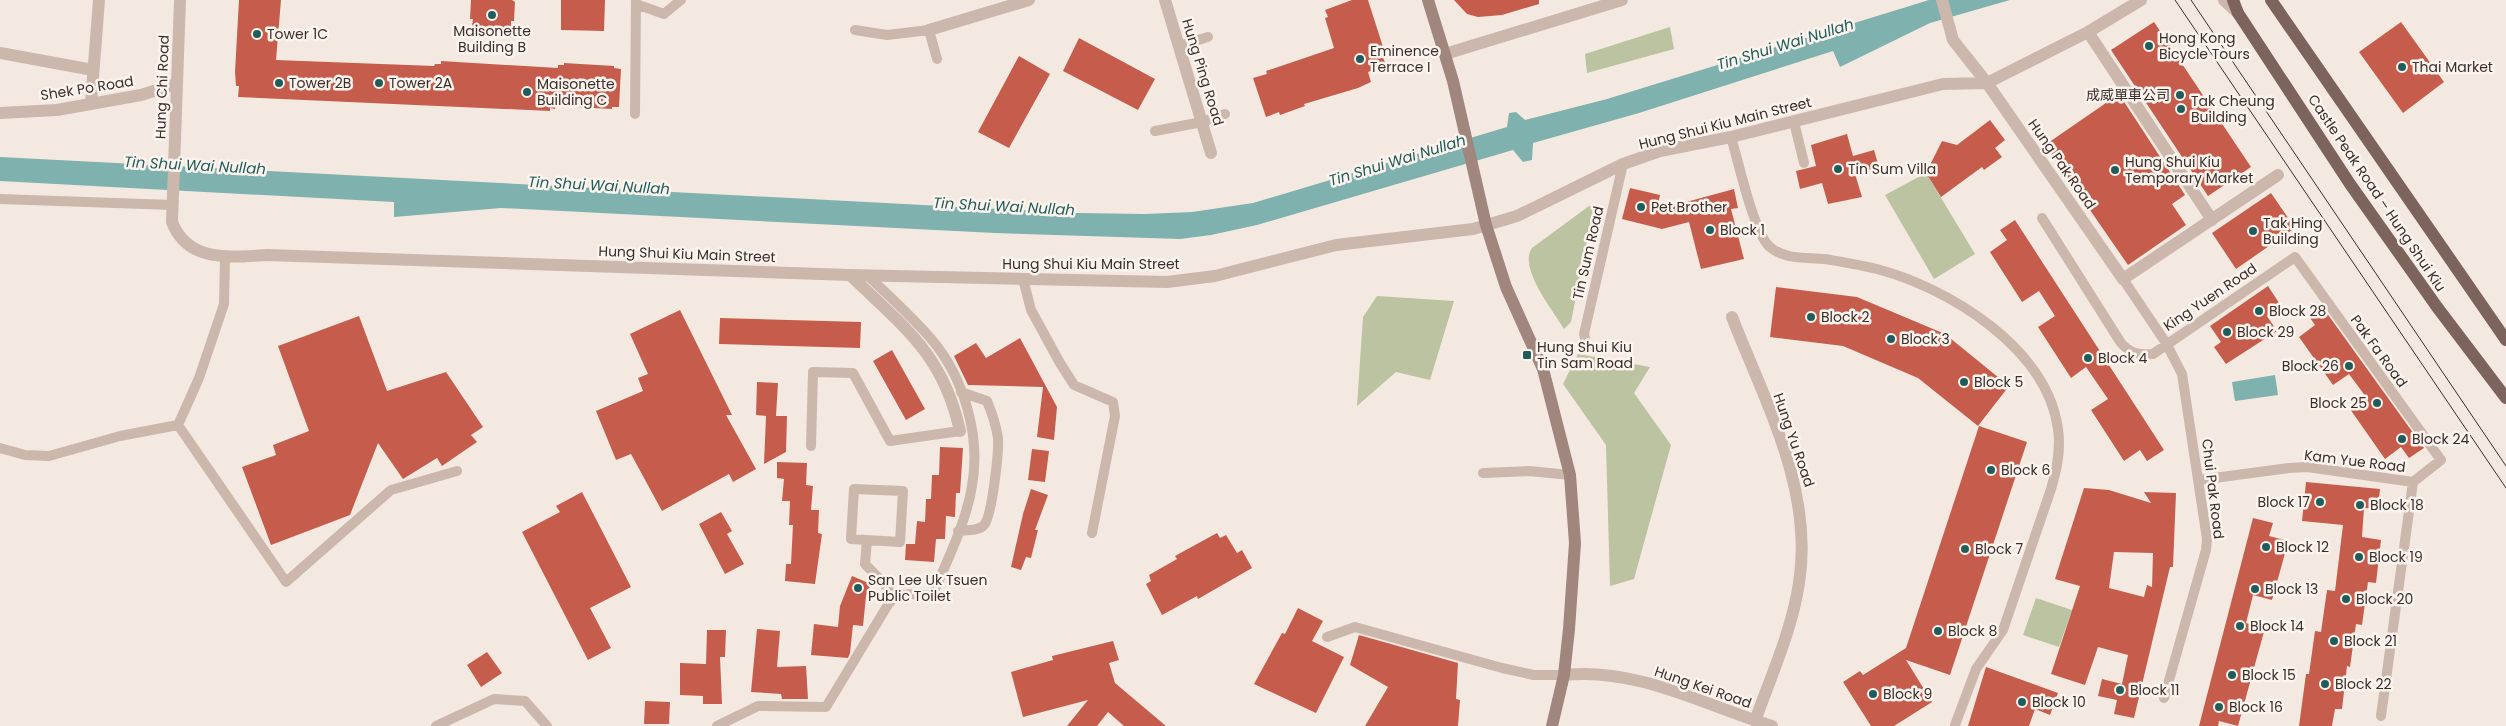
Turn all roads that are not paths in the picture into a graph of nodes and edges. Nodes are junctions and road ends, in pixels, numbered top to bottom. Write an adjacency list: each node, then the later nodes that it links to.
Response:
1 (98, 0): 24 (street)
2 (180, 0): 26 (street, Hung Chi Road)
3 (681, 0): 13 (lane)
4 (1029, 0): 17 (street)
5 (1165, 0): 20 (street, Hung Ping Road)
6 (1428, 0): 22 (street)
7 (1622, 0): 14 (street)
8 (1942, 0): 25 (street, Hung Pak Road)
9 (2141, 0): 18 (street, Hung Shui Kiu Main Street)
10 (2224, 0): 15 (street)
11 (2233, 0): 15 (main road, Castle Peak Road – Hung Shui Kiu)
12 (2271, 0): 52 (main road, Castle Peak Road – Hung Shui Kiu)
13 (636, 2): 29 (lane)
14 (1581, 6): 22 (street)
15 (2238, 13): 56 (main road, Castle Peak Road – Hung Shui Kiu)
16 (855, 30): 17 (lane)
17 (929, 30): 23 (lane)
18 (2088, 32): 25 (street, Hung Shui Kiu Main Street); 42 (street)
19 (1208, 37): 20 (lane)
20 (1179, 46): 31 (street, Hung Ping Road)
21 (0, 53): 24 (street)
22 (1444, 54): 43 (street)
23 (937, 59)
24 (93, 70): 27 (street)
25 (1987, 83): 32 (street, Hung Shui Kiu Main Street); 50 (street, Hung Pak Road)
26 (176, 84): 27 (street, Shek Po Road); 40 (street, Hung Chi Road)
27 (91, 103): 28 (street, Shek Po Road)
28 (0, 113)
29 (635, 114)
30 (1225, 114): 31 (lane)
31 (1202, 122): 33 (lane); 35 (street, Hung Ping Road)
32 (1794, 122): 34 (street, Hung Shui Kiu Main Street); 36 (lane)
33 (1155, 130)
34 (1731, 137): 37 (street, Hung Shui Kiu Main Street); 76 (lane)
35 (1211, 153)
36 (1804, 163)
37 (1623, 164): 43 (street, Hung Shui Kiu Main Street); 54 (lane, Tin Sum Road)
38 (2278, 175): 42 (street)
39 (0, 199): 40 (lane)
40 (173, 205): 44 (street, Hung Chi Road)
41 (2042, 218): 53 (lane, King Yuen Road)
42 (2212, 220): 50 (street)
43 (1486, 225): 49 (street, Hung Shui Kiu Main Street); 64 (street)
44 (177, 235): 45 (street, Hung Shui Kiu Main Street)
45 (225, 257): 47 (street, Hung Shui Kiu Main Street); 57 (lane)
46 (2295, 257): 53 (lane, King Yuen Road); 61 (lane, Pak Fa Road)
47 (850, 275): 48 (street, Hung Shui Kiu Main Street); 58 (street)
48 (867, 275): 49 (street, Hung Shui Kiu Main Street); 55 (lane)
49 (1023, 279): 68 (lane)
50 (2123, 279): 53 (lane, Hung Pak Road)
51 (1732, 317): 75 (street, Hung Yu Road)
52 (2506, 340)
53 (2166, 343): 65 (lane, Chui Pak Road)
54 (1587, 347)
55 (962, 392): 67 (lane); 67 (lane)
56 (2506, 398)
57 (178, 425): 60 (lane); 62 (lane)
58 (960, 431): 59 (lane)
59 (810, 446)
60 (0, 448)
61 (2441, 460): 66 (lane, Kam Yue Road)
62 (457, 471)
63 (1483, 473): 64 (lane)
64 (1570, 475): 72 (street)
65 (2199, 480): 66 (lane, Kam Yue Road); 73 (lane, Chui Pak Road)
66 (2413, 482): 74 (lane)
67 (958, 531): 70 (lane)
68 (1092, 533)
69 (867, 540): 69 (lane); 70 (lane)
70 (896, 596): 79 (lane)
71 (1327, 637): 72 (lane)
72 (1564, 675): 75 (street, Hung Kei Road); 80 (street)
73 (2164, 698)
74 (2380, 716)
75 (1755, 721): 81 (street, Hung Kei Road)
76 (1955, 725)
77 (436, 726): 78 (lane)
78 (547, 726)
79 (717, 726)
80 (1552, 726)
81 (1772, 726)

